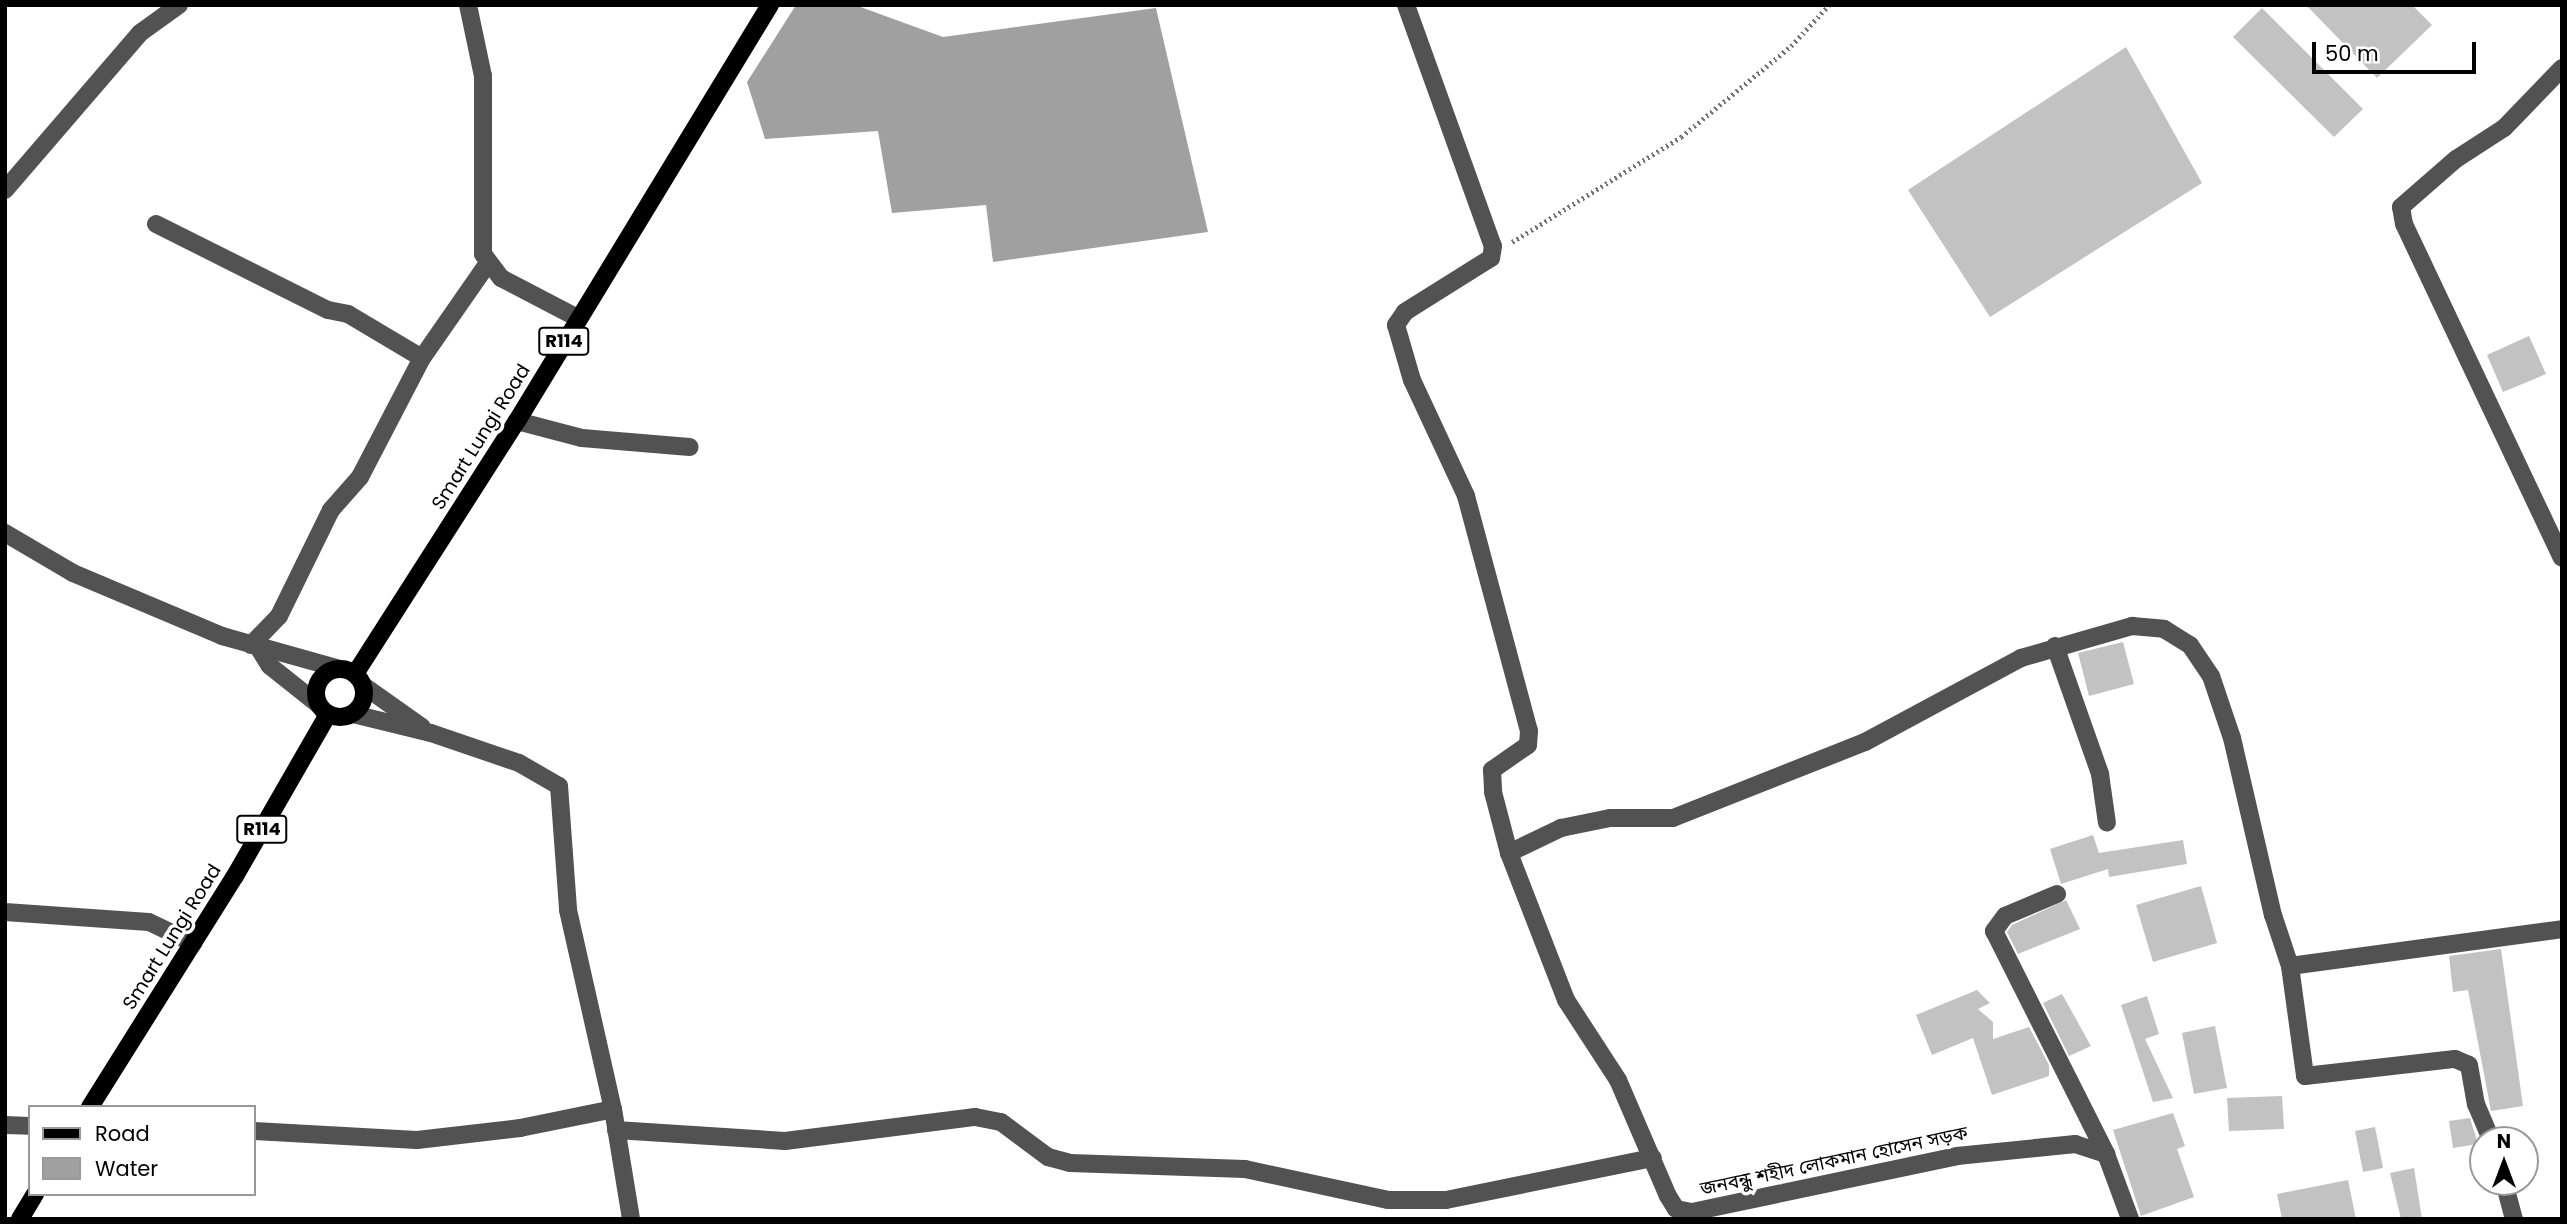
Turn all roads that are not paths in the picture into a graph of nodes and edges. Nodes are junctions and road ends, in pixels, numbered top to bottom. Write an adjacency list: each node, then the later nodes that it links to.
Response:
1 (179, 5): 6 (street)
2 (468, 5): 8 (street)
3 (770, 5): 9 (main road, Smart Lungi Road / R114)
4 (1406, 5): 22 (street, জনবন্ধু শহীদ লোকমান হোসেন সড়ক)
5 (2562, 68): 14 (street)
6 (5, 190)
7 (156, 224): 10 (street)
8 (488, 263): 9 (street); 10 (street)
9 (578, 318): 11 (main road, Smart Lungi Road / R114)
10 (422, 358): 15 (street)
11 (517, 421): 12 (street); 17 (main road, Smart Lungi Road / R114)
12 (690, 446)
13 (5, 533): 15 (street)
14 (2562, 558)
15 (254, 646): 17 (street); 18 (street)
16 (2055, 646): 21 (street); 22 (street); 27 (street)
17 (353, 676): 18 (main road, R114); 19 (main road, R114); 20 (street)
18 (323, 710): 19 (main road); 26 (main road, Smart Lungi Road / R114)
19 (353, 714): 20 (street)
20 (431, 733): 29 (street)
21 (2107, 823)
22 (1509, 853): 36 (street, জনবন্ধু শহীদ লোকমান হোসেন সড়ক)
23 (2057, 894): 35 (street)
24 (5, 912): 26 (street)
25 (2562, 929): 27 (street)
26 (193, 943): 28 (main road, Smart Lungi Road / R114)
27 (2290, 966): 32 (street)
28 (91, 1105)
29 (613, 1109): 33 (street); 34 (street)
30 (5, 1125): 31 (street)
31 (28, 1126)
32 (2485, 1126)
33 (617, 1130): 36 (street); 41 (street)
34 (256, 1131)
35 (2106, 1154): 39 (street, জনবন্ধু শহীদ লোকমান হোসেন সড়ক); 42 (street)
36 (1653, 1158): 39 (street, জনবন্ধু শহীদ লোকমান হোসেন সড়ক)
37 (34, 1196): 40 (main road)
38 (2508, 1196): 43 (street)
39 (1693, 1215)
40 (20, 1219)
41 (631, 1219)
42 (2130, 1219)
43 (2514, 1219)

